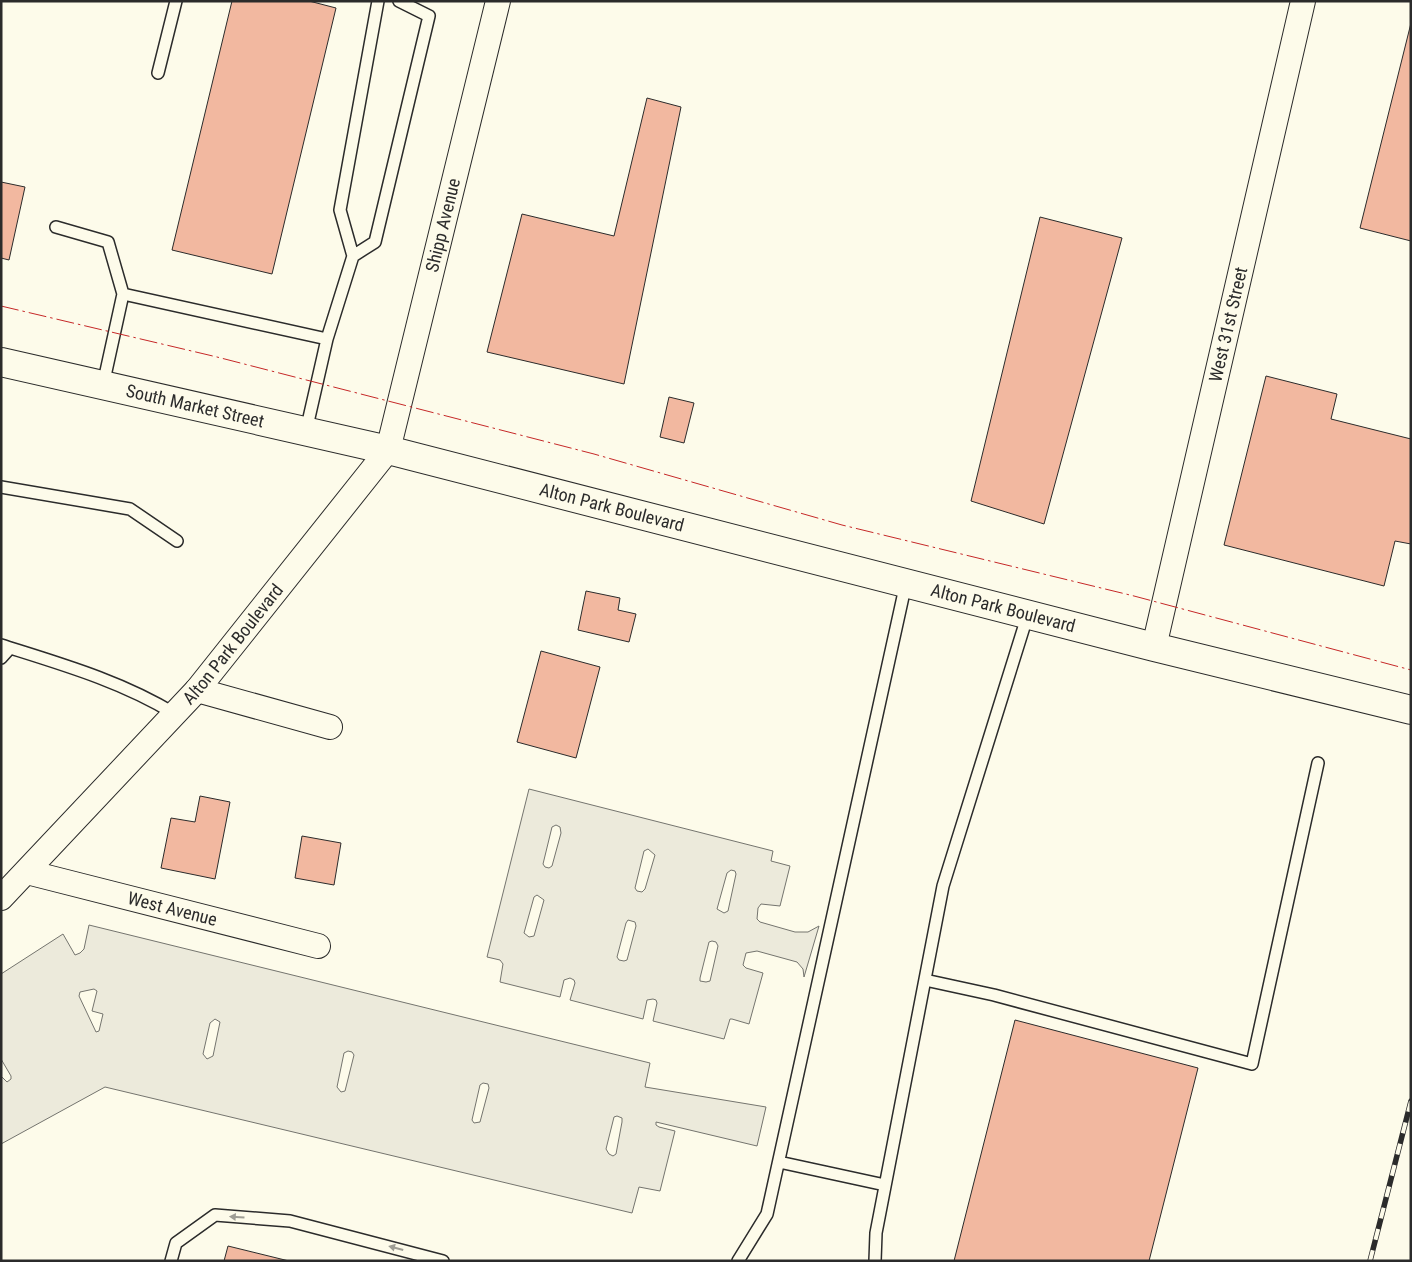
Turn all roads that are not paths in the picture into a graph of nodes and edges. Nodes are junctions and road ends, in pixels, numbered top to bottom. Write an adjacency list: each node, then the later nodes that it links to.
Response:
1 (176, 1): 6 (lane)
2 (378, 1): 8 (lane)
3 (399, 1): 8 (lane)
4 (498, 1): 14 (street, Shipp Avenue)
5 (1303, 1): 20 (street, West 31st Street)
6 (158, 73)
7 (56, 227): 9 (lane)
8 (354, 256): 10 (lane)
9 (123, 294): 10 (lane); 12 (lane)
10 (327, 339): 13 (lane)
11 (1, 362): 12 (main road, South Market Street)
12 (103, 385): 13 (main road, South Market Street)
13 (306, 431): 14 (main road, South Market Street)
14 (388, 450): 17 (main road, Alton Park Boulevard); 22 (street, Alton Park Boulevard)
15 (1, 486): 16 (lane)
16 (177, 540)
17 (906, 583): 18 (main road, Alton Park Boulevard); 31 (lane)
18 (1028, 614): 20 (main road, Alton Park Boulevard); 30 (lane)
19 (5, 646): 21 (lane); 24 (lane)
20 (1154, 647): 23 (main road, Alton Park Boulevard)
21 (1, 658)
22 (197, 690): 24 (street, Alton Park Boulevard); 25 (street)
23 (1411, 710)
24 (175, 714): 27 (street, Alton Park Boulevard)
25 (330, 727)
26 (1318, 763): 30 (lane)
27 (27, 872): 28 (street, Alton Park Boulevard); 29 (street, West Avenue)
28 (1, 898)
29 (318, 946)
30 (925, 980): 32 (lane)
31 (779, 1162): 32 (lane); 35 (lane)
32 (885, 1185): 36 (lane)
33 (171, 1261): 34 (lane, one-way to 33)
34 (443, 1261)
35 (738, 1261)
36 (875, 1261)

